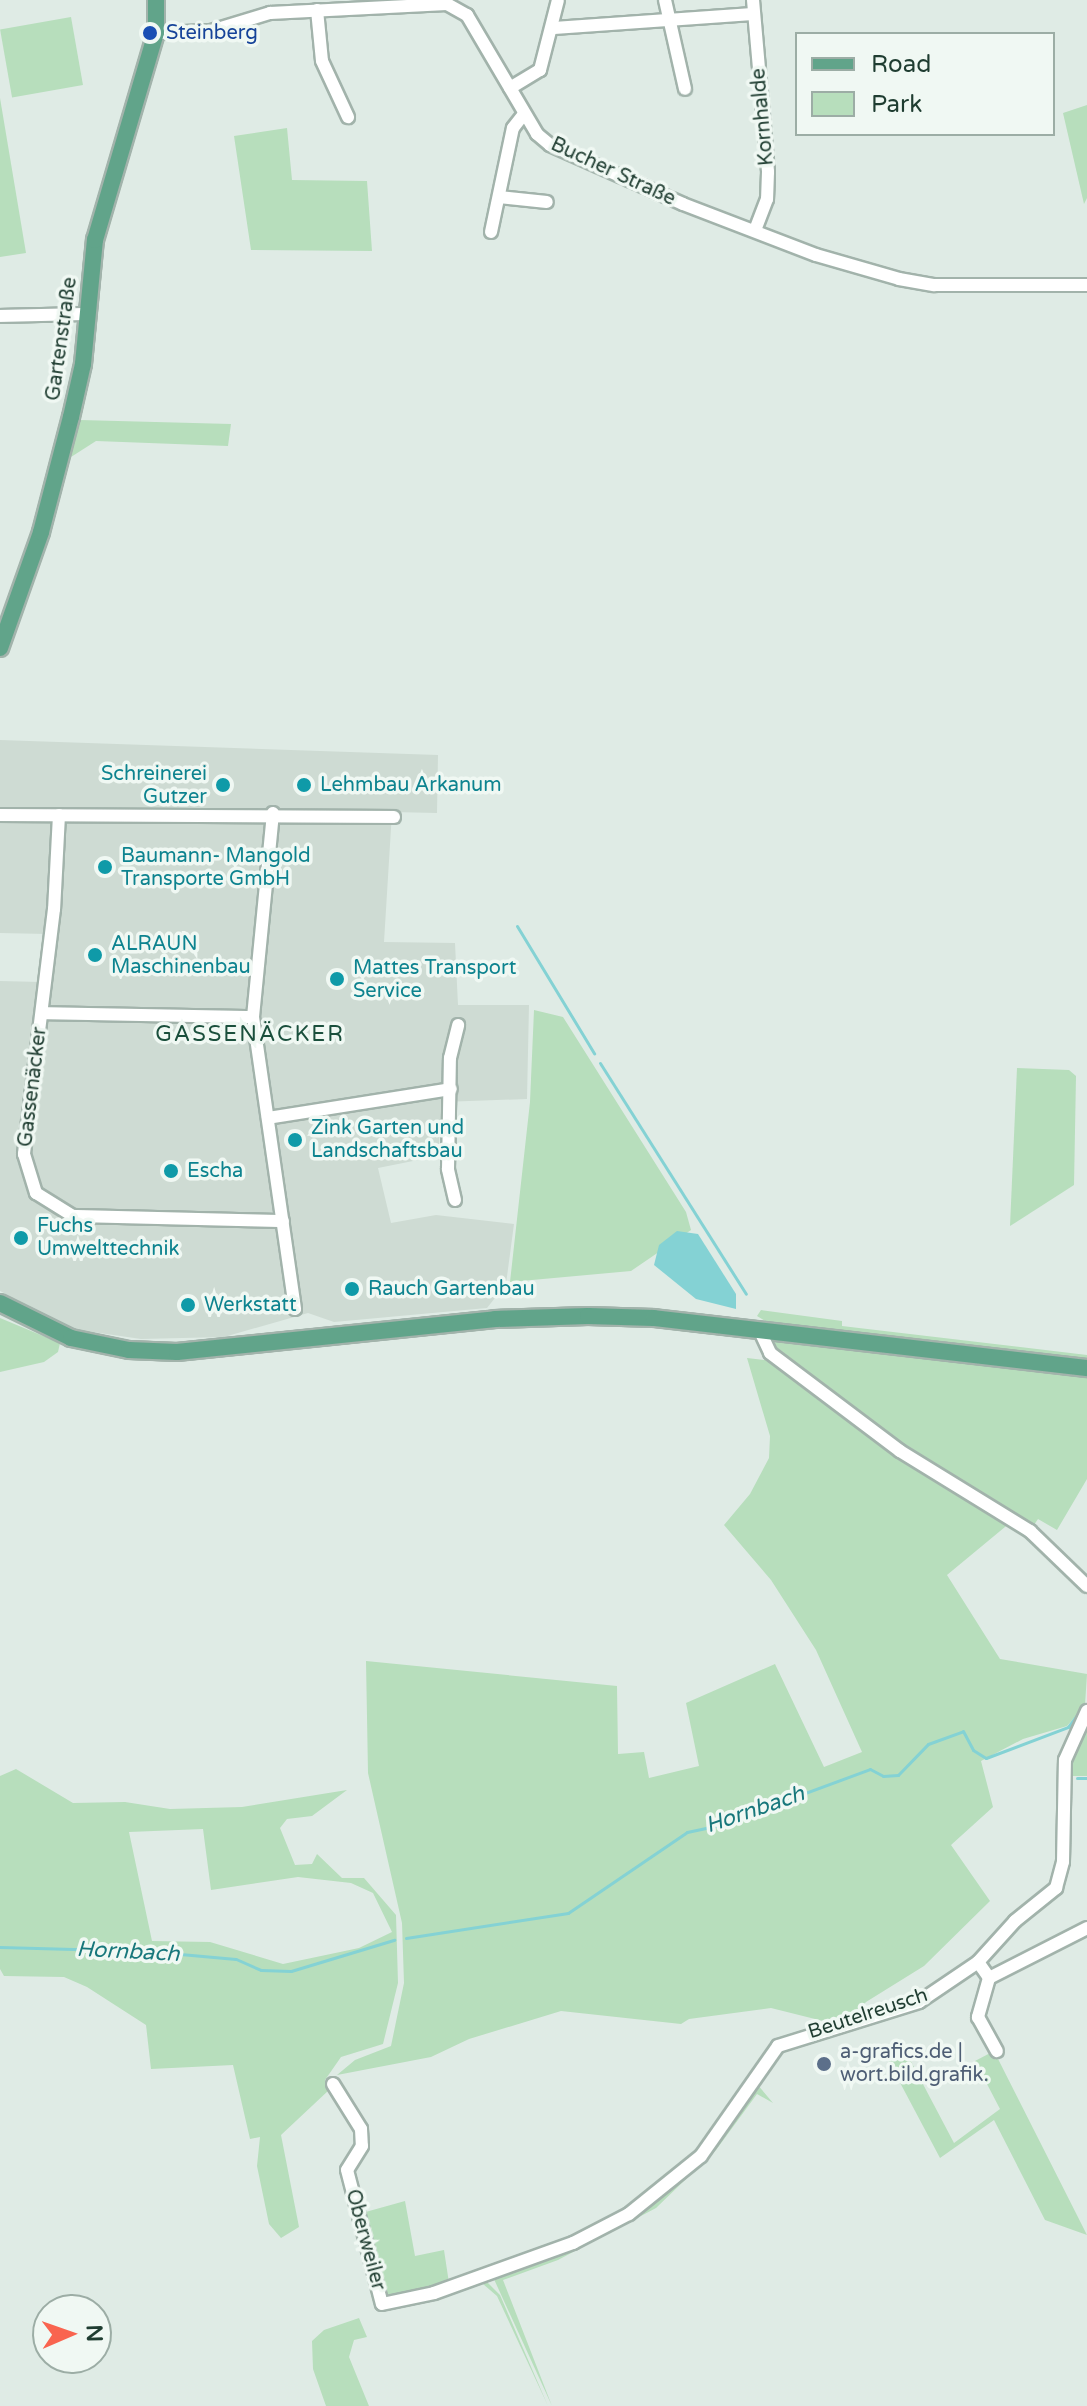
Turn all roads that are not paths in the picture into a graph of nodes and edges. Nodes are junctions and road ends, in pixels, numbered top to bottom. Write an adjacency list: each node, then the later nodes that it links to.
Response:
1 (156, 0): 10 (main road, Gartenstraße)
2 (558, 0): 9 (street)
3 (665, 0): 8 (street)
4 (388, 3): 5 (street, Bucher Straße); 7 (street, Bucher Straße)
5 (458, 3): 11 (street, Bucher Straße)
6 (753, 7): 8 (street); 17 (street, Kornhalde)
7 (317, 10): 10 (street, Bucher Straße); 14 (street)
8 (667, 19): 9 (street); 12 (street)
9 (553, 28): 11 (street)
10 (156, 33): 20 (main road, Gartenstraße)
11 (510, 88): 13 (street, Bucher Straße)
12 (685, 89)
13 (523, 115): 15 (street); 17 (street, Bucher Straße)
14 (348, 117)
15 (499, 197): 16 (street); 18 (street)
16 (547, 202)
17 (755, 231): 19 (street, Bucher Straße)
18 (491, 232)
19 (1087, 285)
20 (89, 314): 21 (street); 22 (main road, Gartenstraße)
21 (0, 316)
22 (1, 643)
23 (273, 813): 25 (street); 26 (street); 28 (street)
24 (0, 815): 25 (street)
25 (59, 815): 27 (street, Gassenäcker)
26 (394, 817)
27 (42, 1013): 28 (street, Gassenäcker); 33 (street, Gassenäcker)
28 (253, 1017): 31 (street)
29 (458, 1025): 30 (street)
30 (451, 1089): 31 (street); 32 (street)
31 (268, 1118): 33 (street)
32 (455, 1200)
33 (283, 1221): 35 (street)
34 (0, 1303): 36 (main road)
35 (295, 1309)
36 (759, 1329): 37 (main road); 38 (street)
37 (1087, 1368)
38 (1087, 1586)
39 (1087, 1711): 41 (street, Beutelreusch)
40 (1087, 1928): 42 (street)
41 (978, 1962): 42 (street); 45 (street, Beutelreusch)
42 (989, 1978): 43 (street)
43 (997, 2051)
44 (333, 2084): 45 (street, Oberweiler)
45 (484, 2276)

